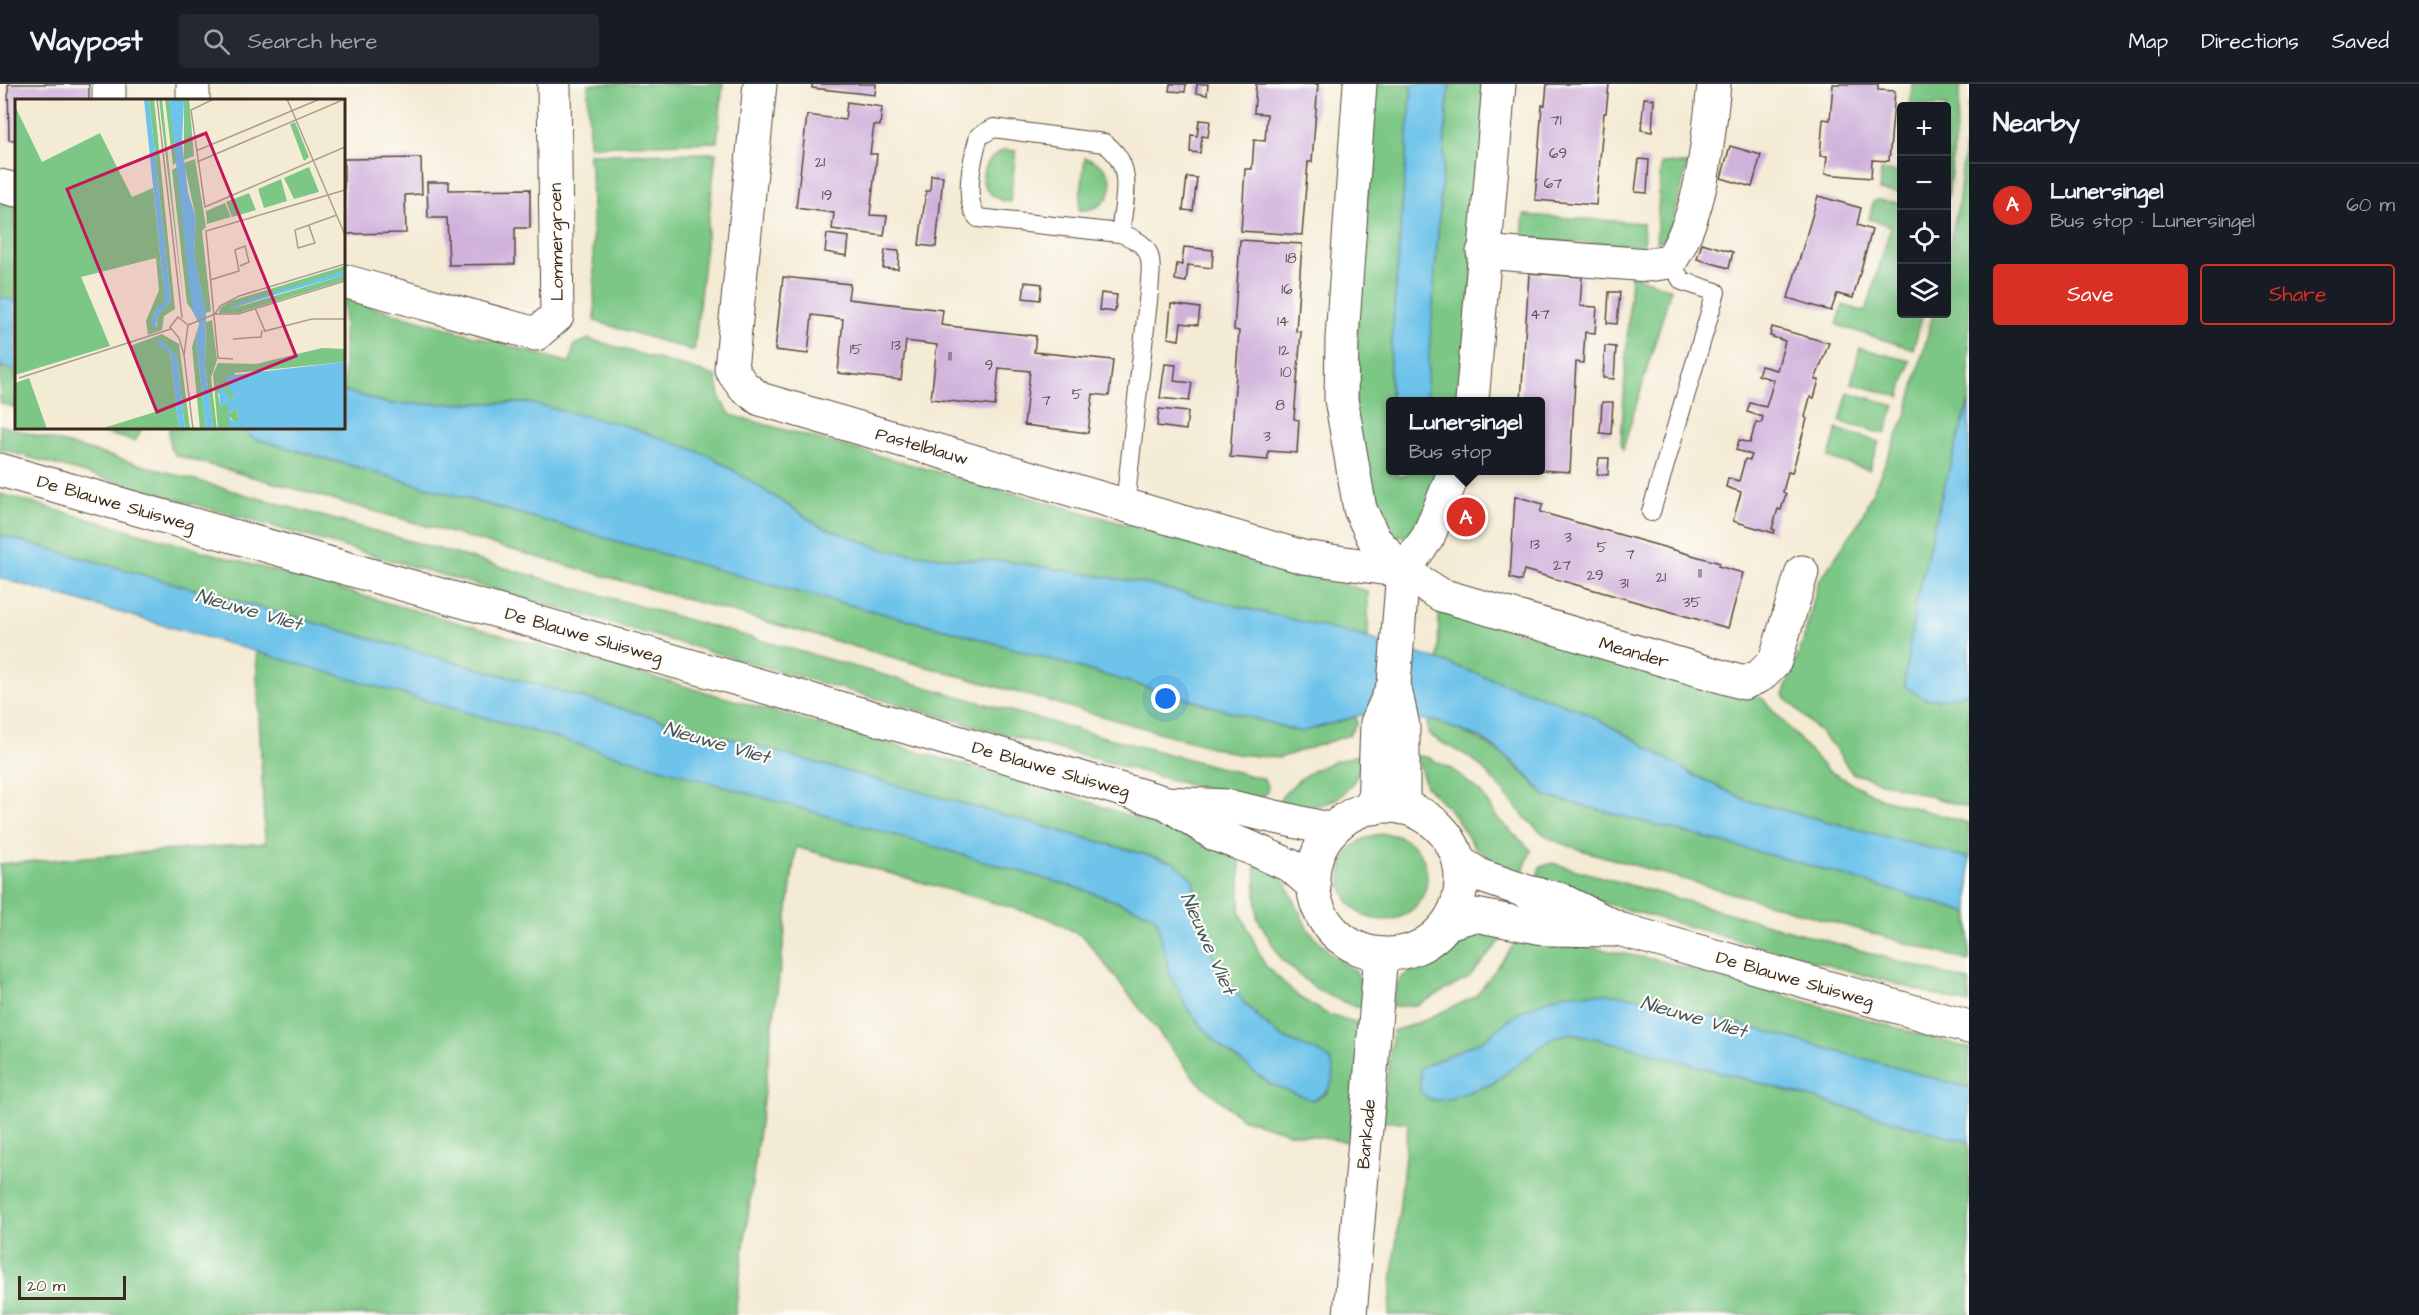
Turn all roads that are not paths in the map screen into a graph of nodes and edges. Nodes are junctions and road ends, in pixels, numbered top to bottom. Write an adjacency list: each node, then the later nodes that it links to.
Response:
1 (554, 84): 11 (street, Lommergroen)
2 (760, 84): 15 (street, Pastelblauw)
3 (1360, 84): 17 (street)
4 (1499, 84): 9 (street)
5 (1714, 84): 10 (street)
6 (0, 186): 7 (street)
7 (15, 190)
8 (1120, 233): 8 (lane); 15 (lane)
9 (1483, 252): 10 (street); 12 (street)
10 (1670, 262): 16 (lane)
11 (345, 281)
12 (1472, 397)
13 (0, 470): 19 (street, De Blauwe Sluisweg)
14 (1453, 475): 17 (street)
15 (1125, 506): 17 (street, Pastelblauw)
16 (1651, 512)
17 (1403, 571): 18 (street, Meander); 20 (street)
18 (1802, 572)
19 (1167, 803): 21 (street, De Blauwe Sluisweg); 23 (street, De Blauwe Sluisweg)
20 (1389, 808): 21 (street); 22 (street)
21 (1333, 830): 23 (street)
22 (1459, 862): 24 (street); 25 (street, De Blauwe Sluisweg)
23 (1314, 886): 26 (street)
24 (1448, 923): 25 (street, De Blauwe Sluisweg); 26 (street)
25 (1622, 930): 27 (street, De Blauwe Sluisweg)
26 (1381, 954): 28 (street, Bankade)
27 (1969, 1027)
28 (1350, 1315)

